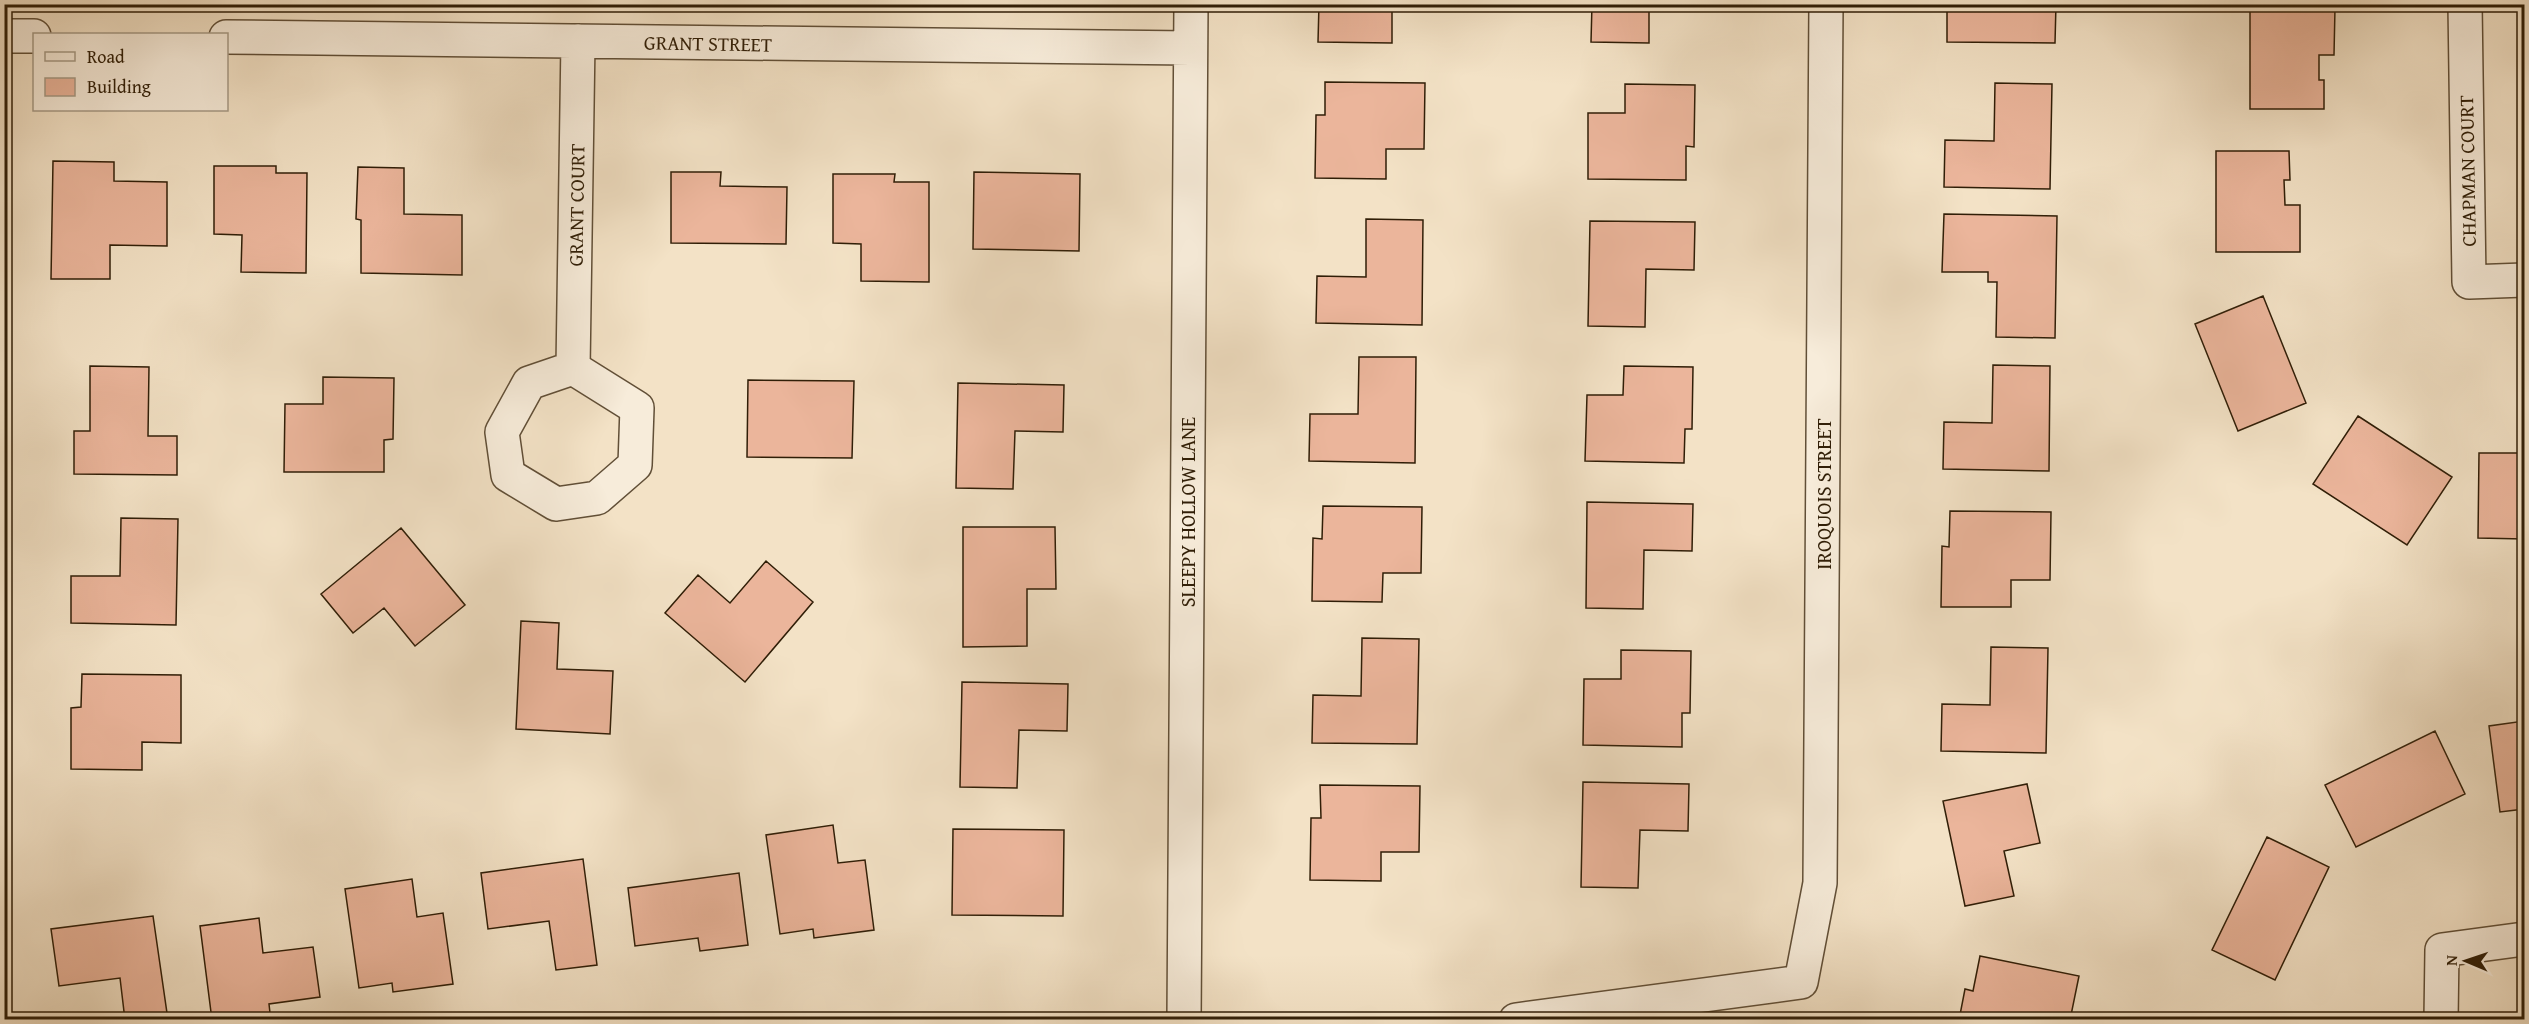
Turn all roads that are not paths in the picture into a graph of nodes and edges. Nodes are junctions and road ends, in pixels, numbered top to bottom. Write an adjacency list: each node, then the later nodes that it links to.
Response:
1 (1191, 4): 8 (street, SLEEPY HOLLOW LANE)
2 (1826, 4): 13 (street, IROQUOIS STREET)
3 (2465, 4): 9 (street, CHAPMAN COURT)
4 (4, 36): 5 (street)
5 (33, 36)
6 (228, 37): 7 (street, GRANT STREET)
7 (578, 41): 8 (street, GRANT STREET); 10 (street, GRANT COURT)
8 (1190, 48): 12 (street, SLEEPY HOLLOW LANE)
9 (2524, 280)
10 (573, 368): 10 (street)
11 (2524, 939): 14 (street)
12 (1184, 1020)
13 (1516, 1020)
14 (2441, 1020)

